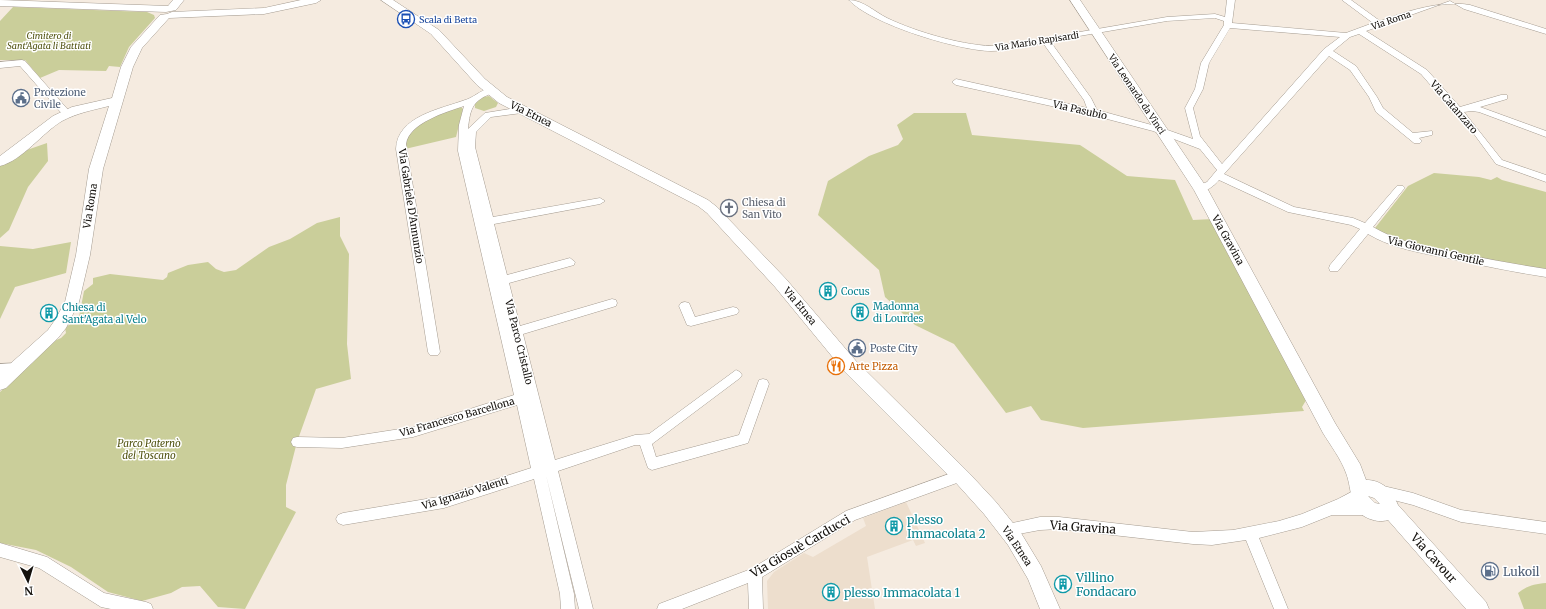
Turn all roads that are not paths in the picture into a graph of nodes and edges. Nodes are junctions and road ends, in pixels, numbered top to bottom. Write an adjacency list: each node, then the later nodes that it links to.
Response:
1 (316, 0): 10 (main road)
2 (853, 0): 20 (street, Via Mario Rapisardi)
3 (1075, 0): 16 (main road, Via Leonardo da Vinci)
4 (1231, 0): 13 (street)
5 (1346, 0): 14 (street)
6 (1447, 0): 14 (street, Via Roma)
7 (1454, 0): 11 (street)
8 (391, 2): 27 (main road, Via Etnea)
9 (0, 3): 10 (main road)
10 (170, 10): 30 (main road, Via Roma)
11 (1479, 11): 12 (street); 17 (street)
12 (1491, 20)
13 (1228, 23): 16 (street, Via Mario Rapisardi); 18 (street, Via Mario Rapisardi); 41 (street)
14 (1379, 24): 15 (street, Via Roma)
15 (1360, 31): 19 (street, Via Roma); 34 (street, Via Catanzaro)
16 (1096, 32): 20 (street, Via Mario Rapisardi); 38 (main road, Via Leonardo da Vinci)
17 (1546, 32)
18 (1330, 34): 19 (street, Via Mario Rapisardi); 21 (street)
19 (1347, 36): 21 (street, Via Roma)
20 (1045, 40): 35 (street)
21 (1338, 42): 22 (street)
22 (1327, 51): 26 (street); 43 (street)
23 (0, 65): 36 (street)
24 (1372, 78): 26 (street)
25 (956, 82): 35 (street, Via Pasubio)
26 (1363, 82): 39 (street)
27 (486, 87): 29 (main road, Via Etnea); 31 (street)
28 (1504, 97): 32 (street)
29 (503, 100): 33 (main road, Via Etnea); 37 (street, Via Parco Cristallo)
30 (116, 101): 36 (main road); 59 (main road, Via Roma)
31 (469, 106): 37 (street); 48 (street, Via Parco Cristallo); 58 (street, Via Gabriele D'Annunzio)
32 (1474, 108): 34 (street); 40 (street)
33 (522, 110): 37 (street); 68 (main road, Via Etnea)
34 (1456, 111): 44 (street, Via Catanzaro)
35 (1093, 112): 38 (street, Via Pasubio)
36 (68, 114): 42 (main road)
37 (488, 115): 48 (street, Via Parco Cristallo)
38 (1163, 132): 41 (street, Via Pasubio); 45 (main road, Via Leonardo da Vinci)
39 (1429, 133)
40 (1546, 134)
41 (1202, 146): 43 (street)
42 (0, 162)
43 (1220, 173): 45 (street); 49 (street, Via Giovanni Gentile)
44 (1546, 179)
45 (1200, 188): 69 (main road, Via Gravina)
46 (1400, 188): 49 (street)
47 (600, 201): 48 (street)
48 (485, 223): 53 (street, Via Parco Cristallo); 64 (street, Via Parco Cristallo)
49 (1367, 228): 51 (street); 52 (street, Via Giovanni Gentile)
50 (570, 262): 53 (street)
51 (1334, 268)
52 (1546, 273)
53 (504, 280): 57 (street, Via Parco Cristallo)
54 (612, 303): 57 (street)
55 (685, 306): 56 (street)
56 (733, 311)
57 (517, 331): 64 (street, Via Parco Cristallo)
58 (434, 352)
59 (17, 368): 60 (street); 62 (main road, Via Roma)
60 (0, 369)
61 (736, 375): 65 (street, Via Ignazio Valenti)
62 (0, 383)
63 (763, 384): 65 (street)
64 (527, 397): 66 (street, Via Francesco Barcellona); 67 (street, Via Parco Cristallo)
65 (644, 439): 67 (street, Via Ignazio Valenti)
66 (297, 442)
67 (545, 469): 70 (street, Via Ignazio Valenti); 77 (street, Via Parco Cristallo); 78 (street, Via Parco Cristallo)
68 (960, 476): 72 (main road, Via Etnea); 75 (street, Via Giosuè Carducci)
69 (1374, 500): 71 (street, Via Gravina); 73 (street, Via Gravina); 83 (main road, Via Cavour); 84 (main road, Via Cavour)
70 (343, 519)
71 (1546, 528)
72 (1008, 530): 73 (street, Via Gravina); 81 (main road, Via Etnea)
73 (1250, 533): 82 (street)
74 (0, 550): 76 (street)
75 (754, 574): 79 (street, Via Giosuè Carducci); 80 (street)
76 (146, 609)
77 (568, 609)
78 (586, 609)
79 (664, 609)
80 (756, 609)
81 (1050, 609)
82 (1281, 609)
83 (1470, 609)
84 (1479, 609)

